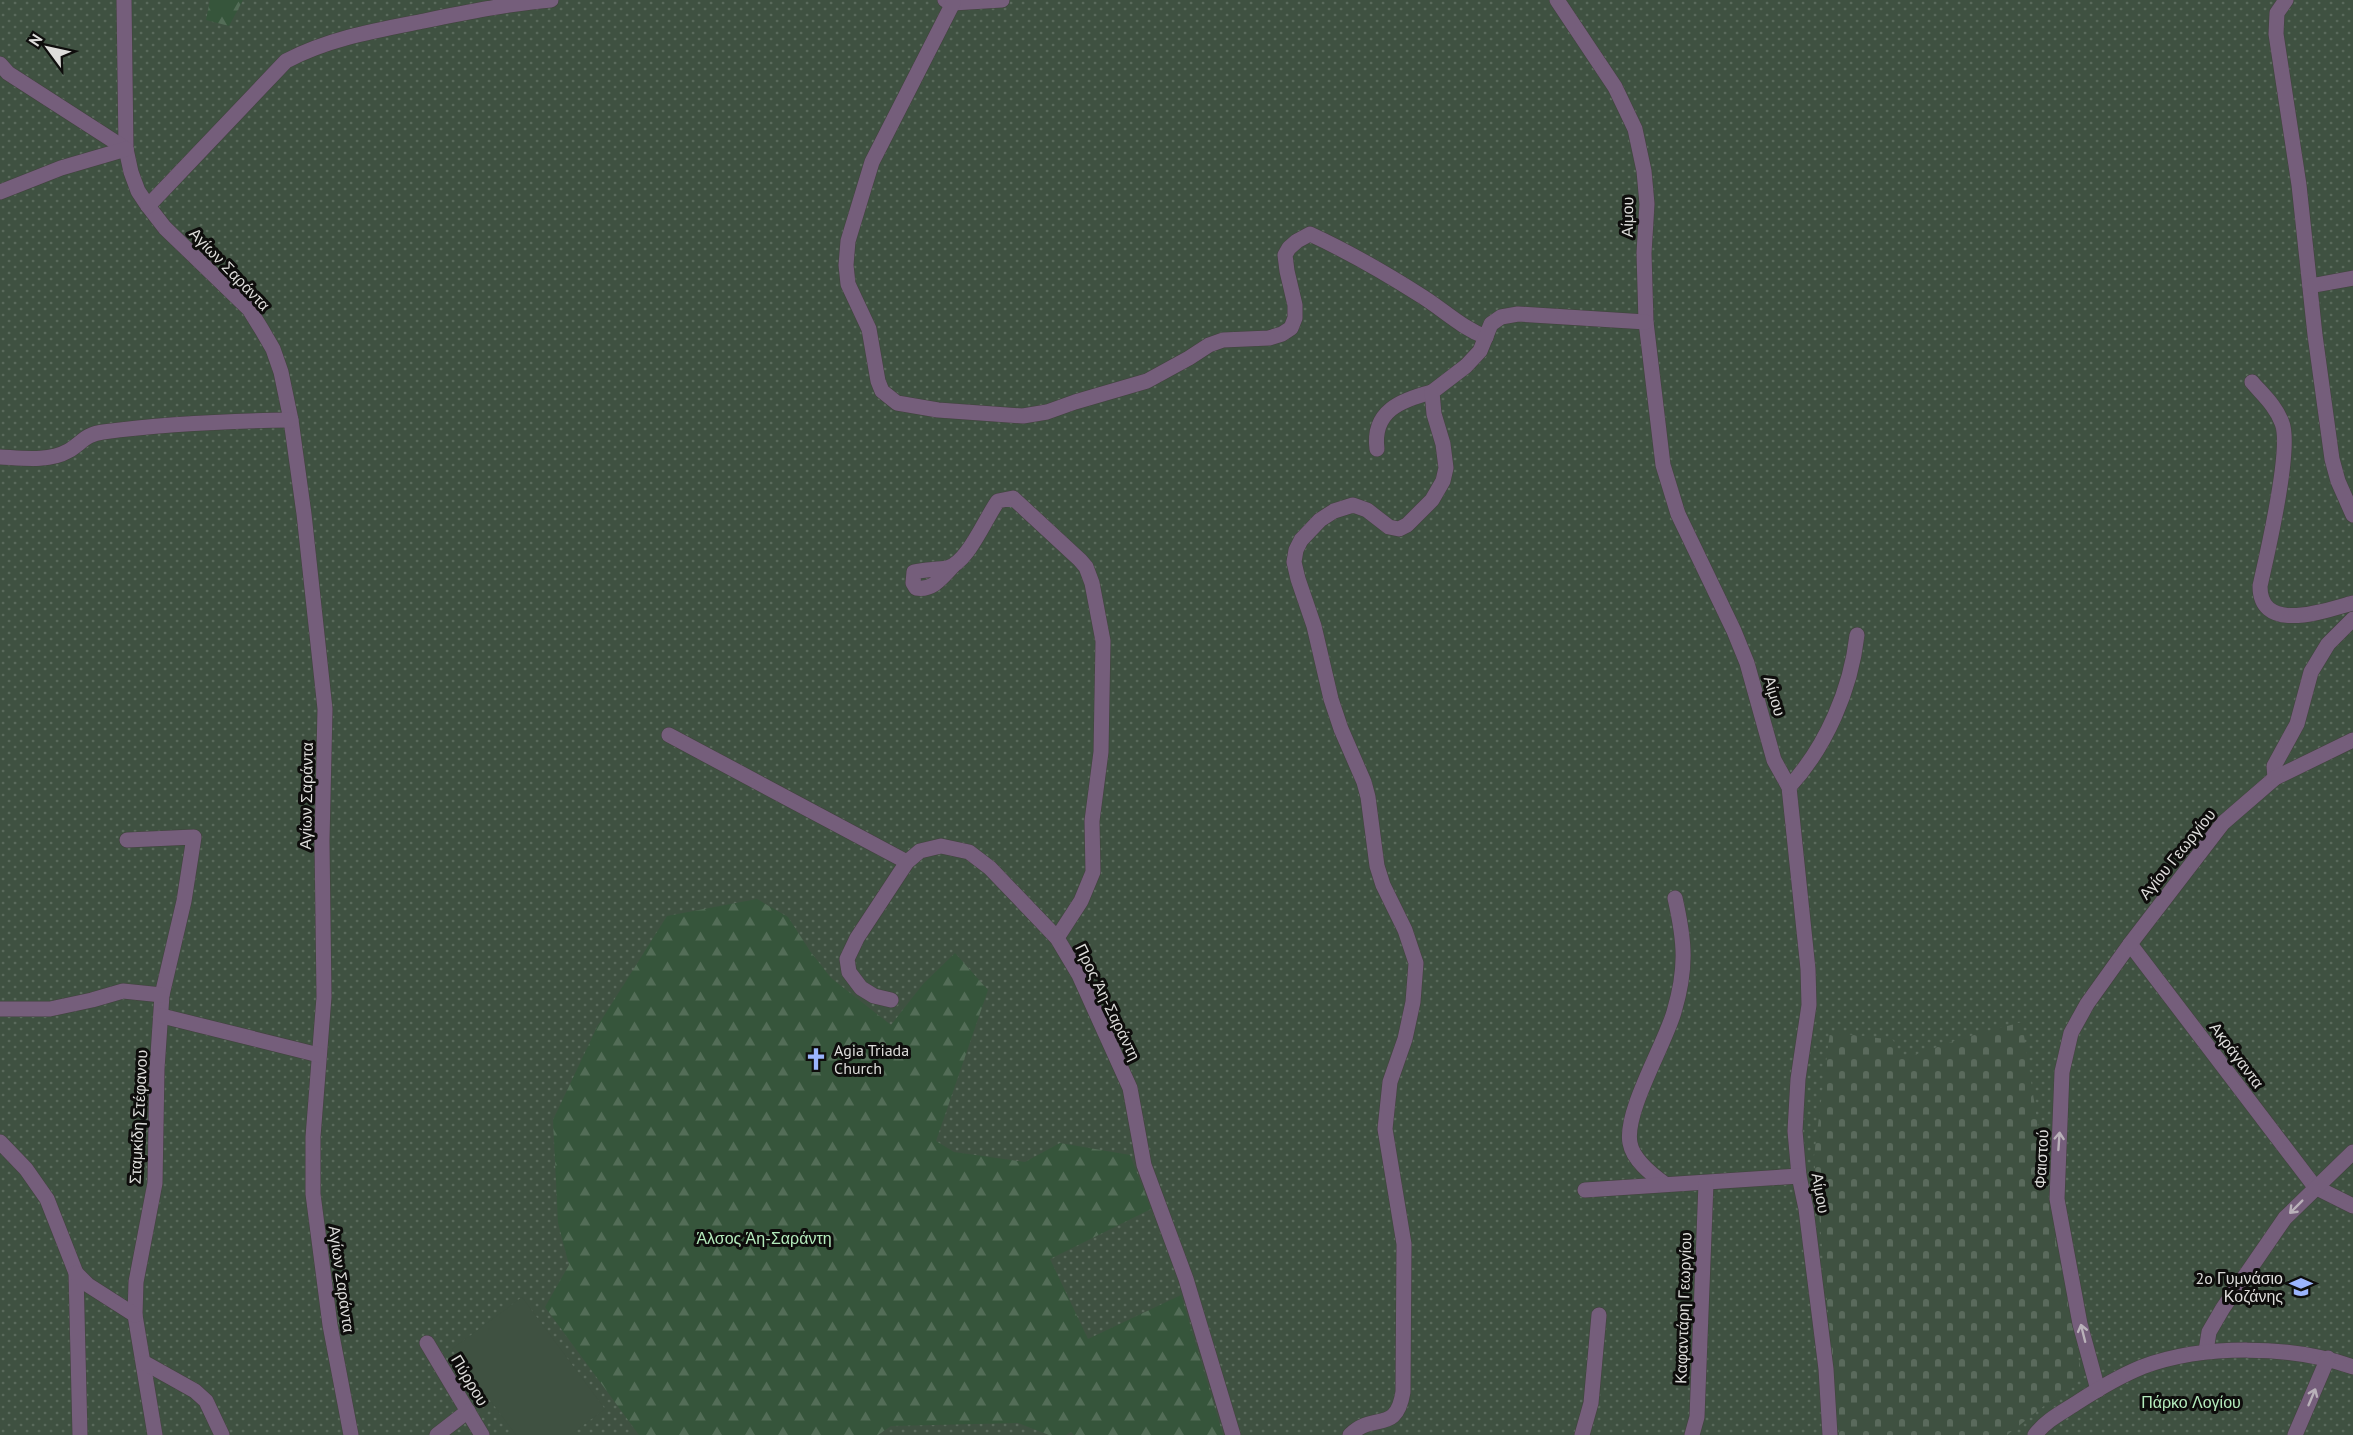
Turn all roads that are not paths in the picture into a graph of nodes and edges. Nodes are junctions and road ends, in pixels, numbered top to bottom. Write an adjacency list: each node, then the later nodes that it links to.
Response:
1 (124, 0): 8 (street, Αγίων Σαράντα)
2 (551, 0): 10 (street)
3 (1002, 0): 6 (street)
4 (1557, 0): 13 (street, Αίμου)
5 (2286, 0): 12 (street)
6 (949, 2): 14 (street)
7 (0, 64): 8 (street)
8 (126, 149): 9 (street); 10 (street, Αγίων Σαράντα)
9 (0, 192)
10 (148, 206): 17 (street, Αγίων Σαράντα)
11 (2353, 278): 12 (street)
12 (2310, 286): 20 (street)
13 (1646, 322): 14 (street); 28 (street, Αίμου)
14 (1486, 337): 16 (street)
15 (2252, 382): 22 (street)
16 (1432, 392): 18 (street); 64 (street)
17 (291, 420): 19 (street); 38 (street, Αγίων Σαράντα)
18 (1377, 448)
19 (0, 457)
20 (2353, 515)
21 (955, 564): 32 (street)
22 (2353, 603)
23 (2353, 619): 27 (street)
24 (1857, 635): 28 (street)
25 (669, 735): 30 (street)
26 (2353, 740): 27 (street, Αγίου Γεωργίου)
27 (2275, 778): 33 (street, Αγίου Γεωργίου)
28 (1789, 787): 41 (street, Αίμου)
29 (127, 840): 34 (street, Σταμκίδη Στέφανου)
30 (907, 862): 32 (street, Προς Άη-Σαράντη); 35 (street, Προς Άη-Σαράντη)
31 (1675, 898): 43 (street)
32 (1057, 938): 63 (street, Προς Άη-Σαράντη)
33 (2130, 944): 44 (street, Ακράγαντα); 55 (street, Φαιστού, one-way to 33)
34 (162, 995): 36 (street); 37 (street, Σταμκίδη Στέφανου)
35 (891, 1000)
36 (0, 1009)
37 (162, 1016): 38 (street); 48 (street, Σταμκίδη Στέφανου)
38 (319, 1055): 60 (street, Αγίων Σαράντα)
39 (0, 1142): 47 (street)
40 (2353, 1152): 44 (street)
41 (1799, 1176): 42 (street); 67 (street, Αίμου)
42 (1706, 1183): 43 (street); 66 (street, Καφαντάρη Γεωργίου)
43 (1665, 1184): 45 (street)
44 (2315, 1187): 46 (street); 51 (street, one-way to 51)
45 (1585, 1190)
46 (2353, 1206)
47 (76, 1273): 48 (street); 57 (street)
48 (135, 1315): 53 (street, Σταμκίδη Στέφανου)
49 (1599, 1315): 65 (street)
50 (427, 1343): 56 (street, Πύρρου)
51 (2206, 1352): 52 (street); 55 (street)
52 (2328, 1358): 54 (street); 69 (street, one-way to 52)
53 (145, 1363): 58 (street, Σταμκίδη Στέφανου); 59 (street)
54 (2353, 1368)
55 (2098, 1390): 68 (street)
56 (468, 1411): 61 (street); 62 (street, Πύρρου)
57 (80, 1435)
58 (155, 1435)
59 (222, 1435)
60 (351, 1435)
61 (437, 1435)
62 (482, 1435)
63 (1233, 1435)
64 (1350, 1435)
65 (1582, 1435)
66 (1692, 1435)
67 (1830, 1435)
68 (2035, 1435)
69 (2295, 1435)

